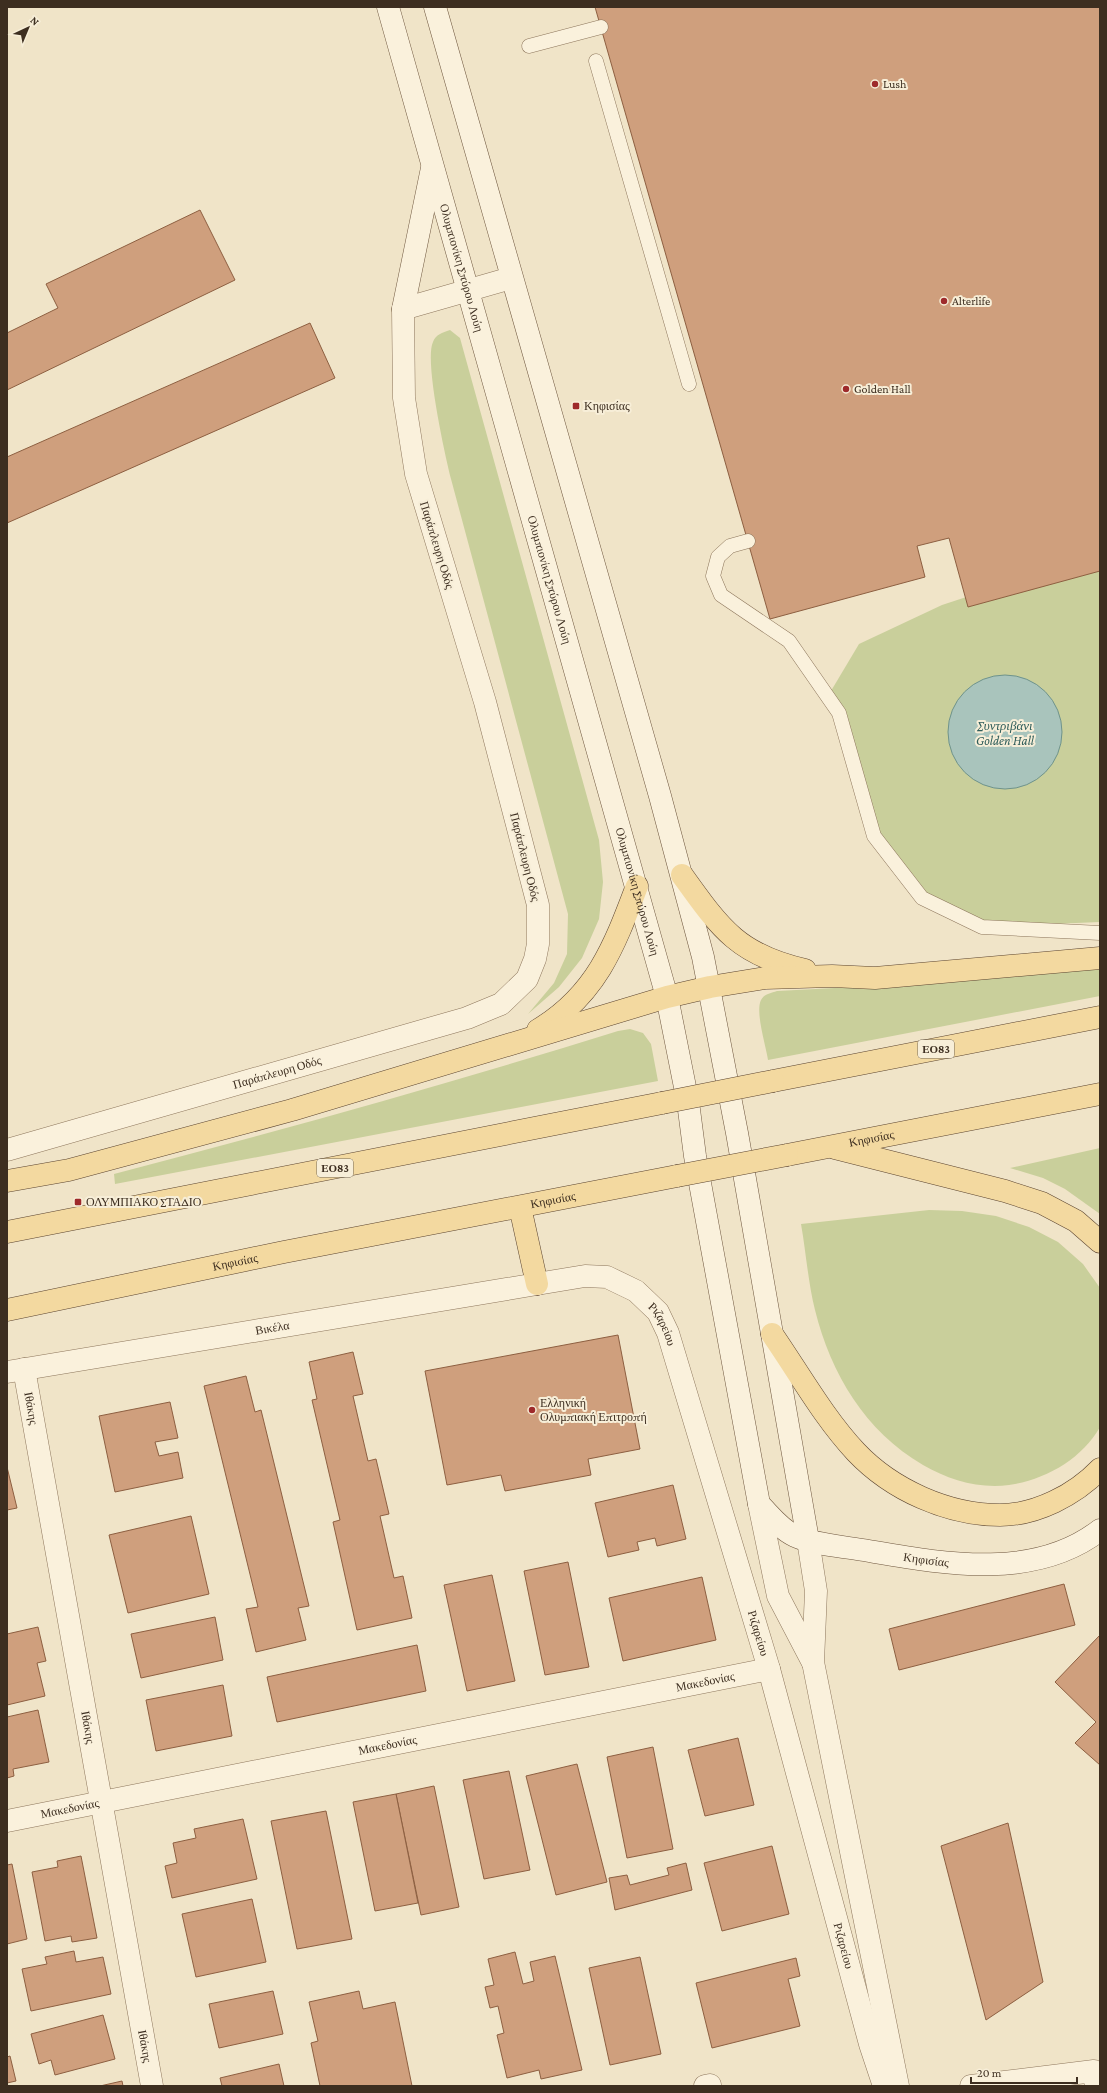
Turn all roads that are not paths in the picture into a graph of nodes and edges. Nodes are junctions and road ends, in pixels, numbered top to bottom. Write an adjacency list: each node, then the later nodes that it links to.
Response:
1 (388, 7): 6 (street, Ολυμπιονίκη Σπύρου Λούη)
2 (435, 7): 7 (street)
3 (600, 27): 4 (lane)
4 (529, 46)
5 (596, 61): 10 (lane)
6 (432, 165): 8 (street, Ολυμπιονίκη Σπύρου Λούη); 9 (street, Παράπλευρη Οδός)
7 (511, 278): 8 (street); 12 (street)
8 (467, 290): 9 (street); 13 (street, Ολυμπιονίκη Σπύρου Λούη)
9 (402, 309): 23 (street, Παράπλευρη Οδός)
10 (689, 384)
11 (748, 541): 14 (lane)
12 (682, 875): 16 (main road); 17 (street)
13 (637, 886): 18 (street, Ολυμπιονίκη Σπύρου Λούη); 20 (main road)
14 (1100, 933)
15 (1100, 958): 16 (main road)
16 (832, 976): 17 (main road)
17 (710, 986): 18 (main road); 31 (street, Ριζαρείου)
18 (667, 998): 20 (main road); 24 (street, Ολυμπιονίκη Σπύρου Λούη)
19 (1100, 1017): 27 (main road, ΕΟ83, bridge)
20 (520, 1041): 25 (main road)
21 (1100, 1094): 22 (main road, Κηφισίας)
22 (828, 1146): 26 (main road, Κηφισίας, bridge); 28 (main road)
23 (7, 1150)
24 (695, 1156): 34 (street, Ριζαρείου)
25 (7, 1182)
26 (520, 1207): 29 (main road); 30 (main road, Κηφισίας)
27 (7, 1232)
28 (1100, 1242)
29 (537, 1284): 32 (street, Βικέλα); 38 (street, Ριζαρείου)
30 (7, 1310)
31 (772, 1334): 33 (main road); 36 (street, Ριζαρείου)
32 (15, 1370): 39 (street, Ιθάκης)
33 (1100, 1469)
34 (759, 1504): 36 (street, Κηφισίας); 37 (street, Ριζαρείου)
35 (1100, 1530): 36 (street, Κηφισίας)
36 (808, 1540): 37 (street, Ριζαρείου)
37 (813, 1662): 44 (street, Ριζαρείου)
38 (769, 1668): 39 (street, Μακεδονίας); 43 (street, Ριζαρείου)
39 (102, 1802): 40 (street, Μακεδονίας); 42 (street, Ιθάκης)
40 (7, 1821)
41 (1095, 2079): 45 (street)
42 (152, 2086)
43 (884, 2086)
44 (898, 2086)
45 (971, 2086)

